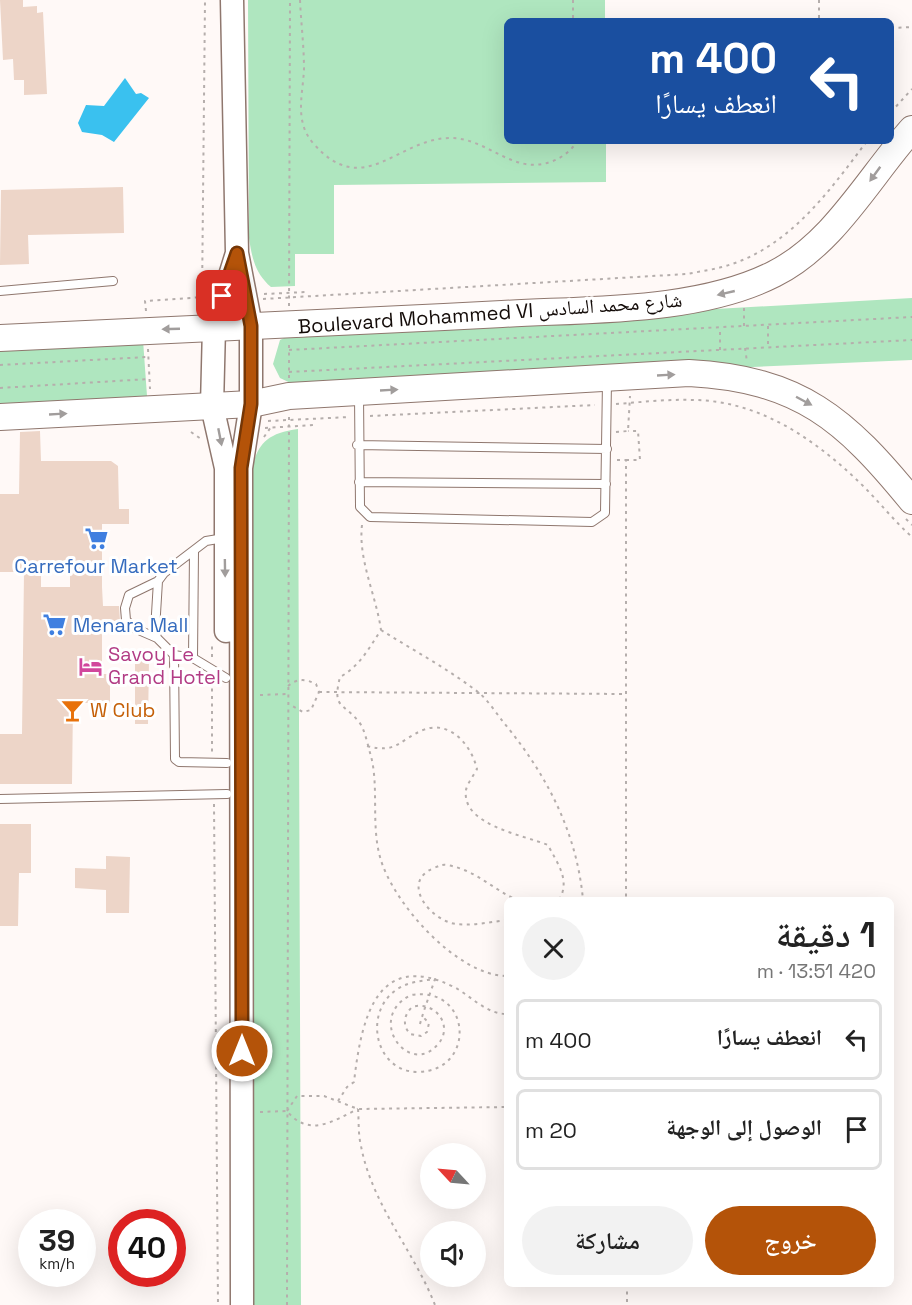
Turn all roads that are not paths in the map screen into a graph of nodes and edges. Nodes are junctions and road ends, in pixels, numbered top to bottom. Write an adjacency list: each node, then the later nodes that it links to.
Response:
1 (232, 0): 3 (street)
2 (912, 129): 6 (main road, Boulevard Mohammed VI شارع محمد السادس, one-way to 6)
3 (237, 253): 6 (street); 7 (street)
4 (113, 281): 5 (lane)
5 (0, 291)
6 (251, 326): 7 (main road, Boulevard Mohammed VI شارع محمد السادس); 11 (street)
7 (214, 327): 8 (main road, Boulevard Mohammed VI شارع محمد السادس, one-way to 8); 12 (street)
8 (0, 338)
9 (608, 385): 10 (main road, one-way to 9); 15 (lane); 18 (main road, one-way to 18)
10 (359, 392): 11 (main road); 14 (lane)
11 (251, 404): 12 (main road); 30 (street)
12 (212, 406): 13 (main road, one-way to 12); 19 (street, one-way to 19)
13 (0, 417)
14 (357, 445): 15 (lane); 16 (lane)
15 (611, 450): 17 (lane)
16 (359, 482): 17 (lane); 17 (lane)
17 (606, 484)
18 (907, 508)
19 (225, 538): 20 (lane); 25 (street, one-way to 25)
20 (194, 551): 21 (lane); 24 (lane)
21 (158, 581): 22 (lane); 22 (lane)
22 (157, 638): 23 (lane)
23 (174, 655): 24 (lane); 26 (lane)
24 (192, 658): 25 (lane)
25 (219, 674): 26 (street)
26 (220, 763): 27 (street)
27 (220, 795): 28 (lane); 29 (street)
28 (0, 799)
29 (228, 1305)
30 (242, 1305)

